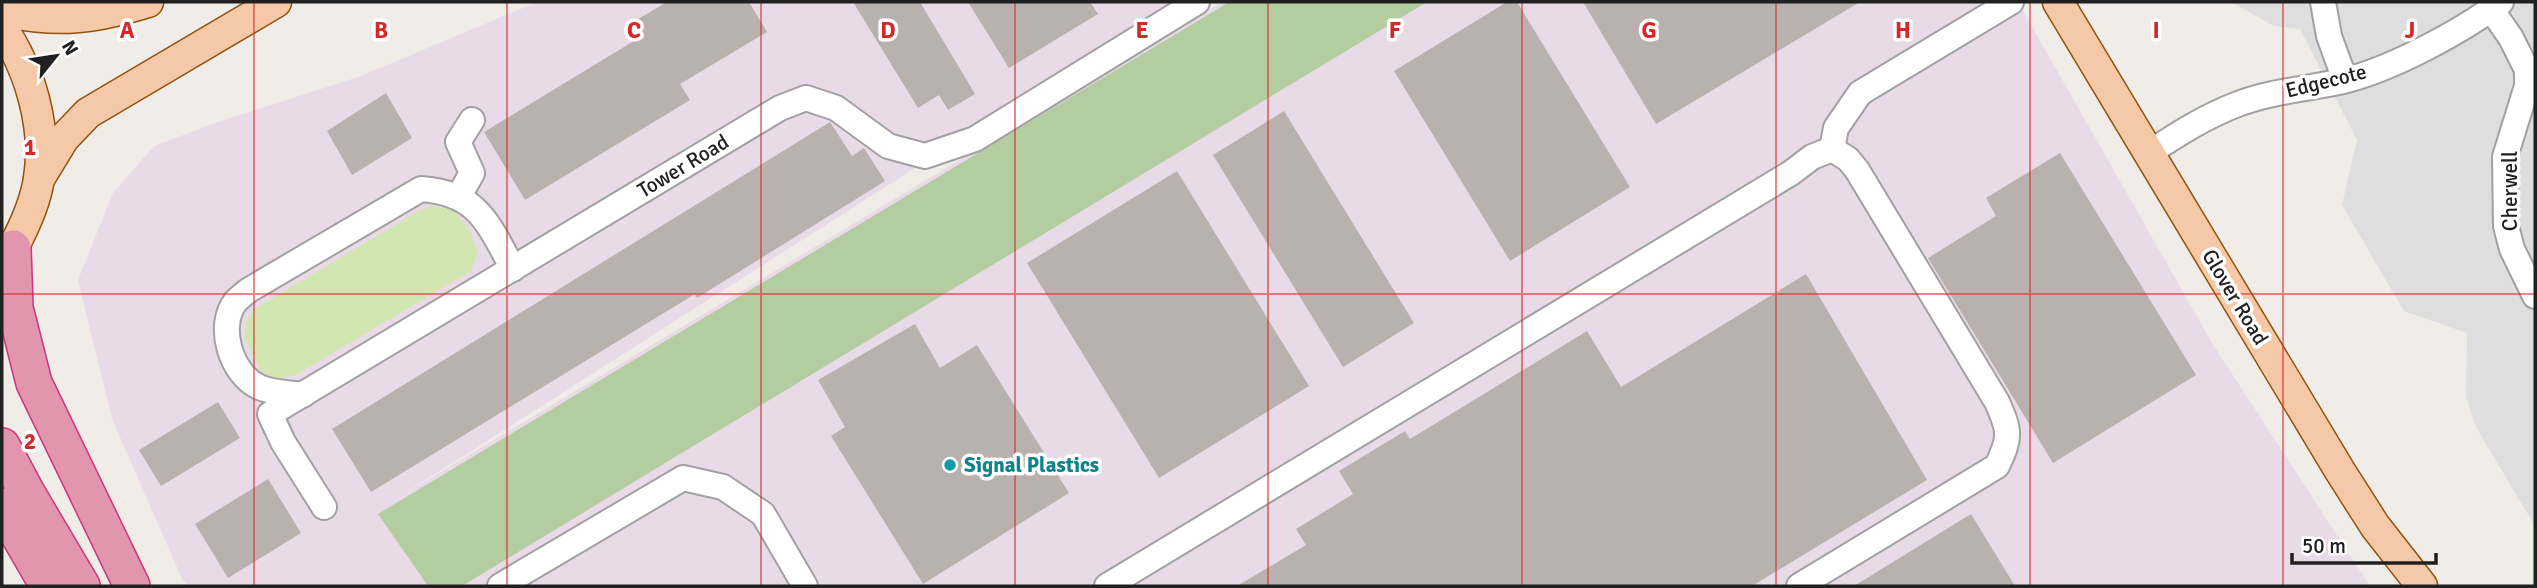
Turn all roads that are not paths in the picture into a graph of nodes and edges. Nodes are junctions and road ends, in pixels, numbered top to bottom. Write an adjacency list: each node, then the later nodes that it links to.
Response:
1 (148, 2): 8 (main road)
2 (276, 2): 14 (main road)
3 (1197, 2): 17 (street, Tower Road)
4 (2011, 2): 12 (street)
5 (2058, 2): 13 (main road, Glover Road)
6 (2323, 2): 10 (street)
7 (2496, 5): 10 (street, Edgecote); 18 (street, Cherwell)
8 (2, 11)
9 (2, 28): 14 (main road)
10 (2345, 80): 13 (street, Edgecote)
11 (472, 120): 15 (street)
12 (1832, 149): 28 (street); 29 (street)
13 (2149, 152): 30 (main road, Glover Road)
14 (39, 179): 16 (main road)
15 (459, 196): 17 (street); 19 (street)
16 (7, 258): 25 (highway)
17 (513, 269): 19 (street, Tower Road)
18 (2535, 296)
19 (303, 395): 22 (street, Tower Road)
20 (2, 446): 24 (highway)
21 (2, 506): 23 (highway)
22 (324, 507)
23 (48, 586)
24 (82, 586)
25 (132, 586)
26 (500, 586): 27 (street)
27 (805, 586)
28 (1107, 586)
29 (1799, 586)
30 (2422, 586)

